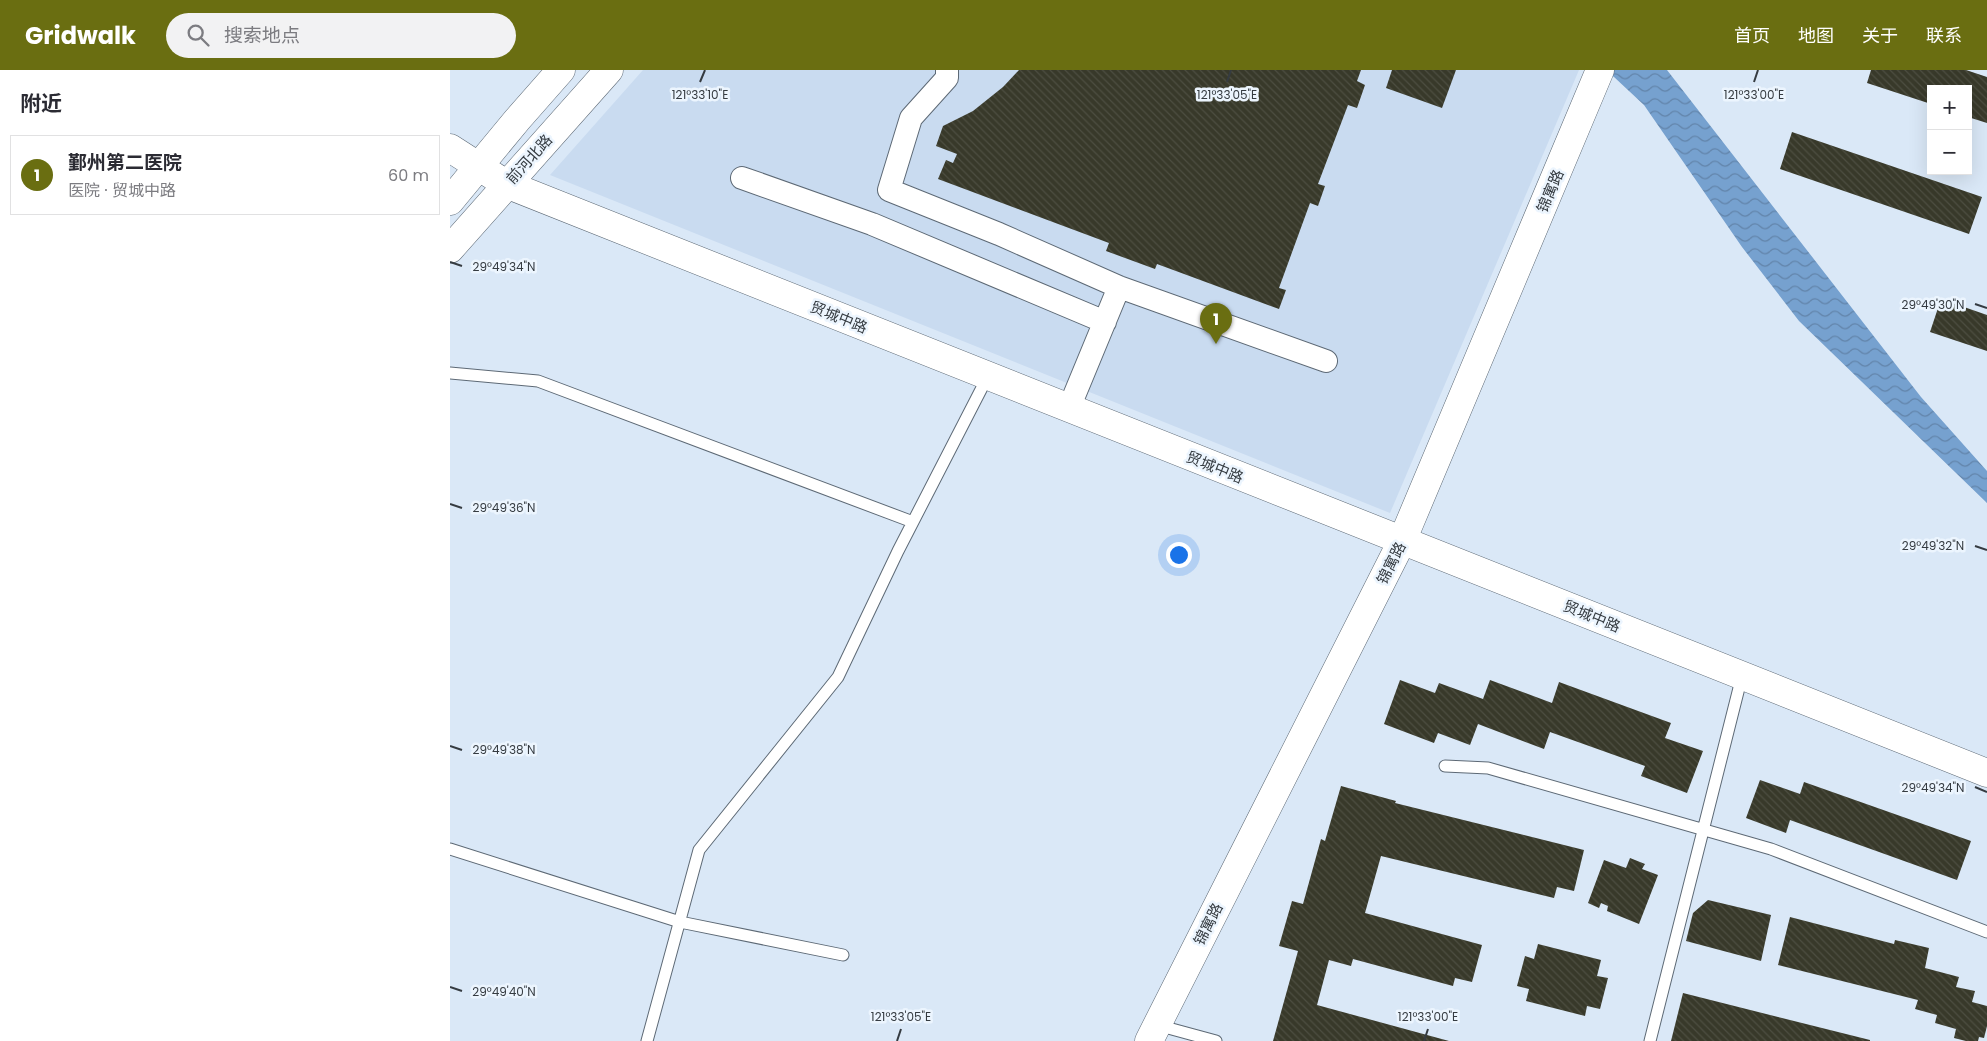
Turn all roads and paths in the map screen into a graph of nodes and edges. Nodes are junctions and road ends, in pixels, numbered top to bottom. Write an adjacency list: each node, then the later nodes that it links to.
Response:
1 (561, 70): 6 (main road)
2 (609, 70): 8 (main road, 前河北路)
3 (947, 70): 9 (street)
4 (1600, 70): 20 (main road, 锦寓路)
5 (450, 148): 6 (main road, 贸城中路)
6 (479, 166): 8 (main road, 贸城中路); 10 (main road)
7 (742, 178): 11 (street)
8 (506, 184): 12 (main road, 前河北路); 17 (main road, 贸城中路)
9 (889, 190): 11 (street); 13 (street)
10 (450, 201)
11 (872, 224): 14 (street)
12 (450, 249)
13 (1119, 287): 14 (street); 15 (street)
14 (1105, 322): 18 (street)
15 (1326, 361)
16 (450, 373): 19 (lane)
17 (988, 376): 18 (main road, 贸城中路); 19 (lane)
18 (1069, 408): 20 (main road, 贸城中路)
19 (913, 522): 26 (lane)
20 (1402, 541): 21 (main road, 贸城中路); 29 (main road, 锦寓路)
21 (1742, 676): 23 (main road, 贸城中路); 24 (lane)
22 (1445, 766): 24 (lane)
23 (1987, 773)
24 (1703, 830): 27 (lane); 32 (lane)
25 (450, 849): 26 (lane)
26 (680, 922): 28 (lane); 30 (lane)
27 (1987, 932)
28 (843, 955)
29 (1153, 1033): 31 (lane)
30 (647, 1041)
31 (1216, 1041)
32 (1650, 1041)

